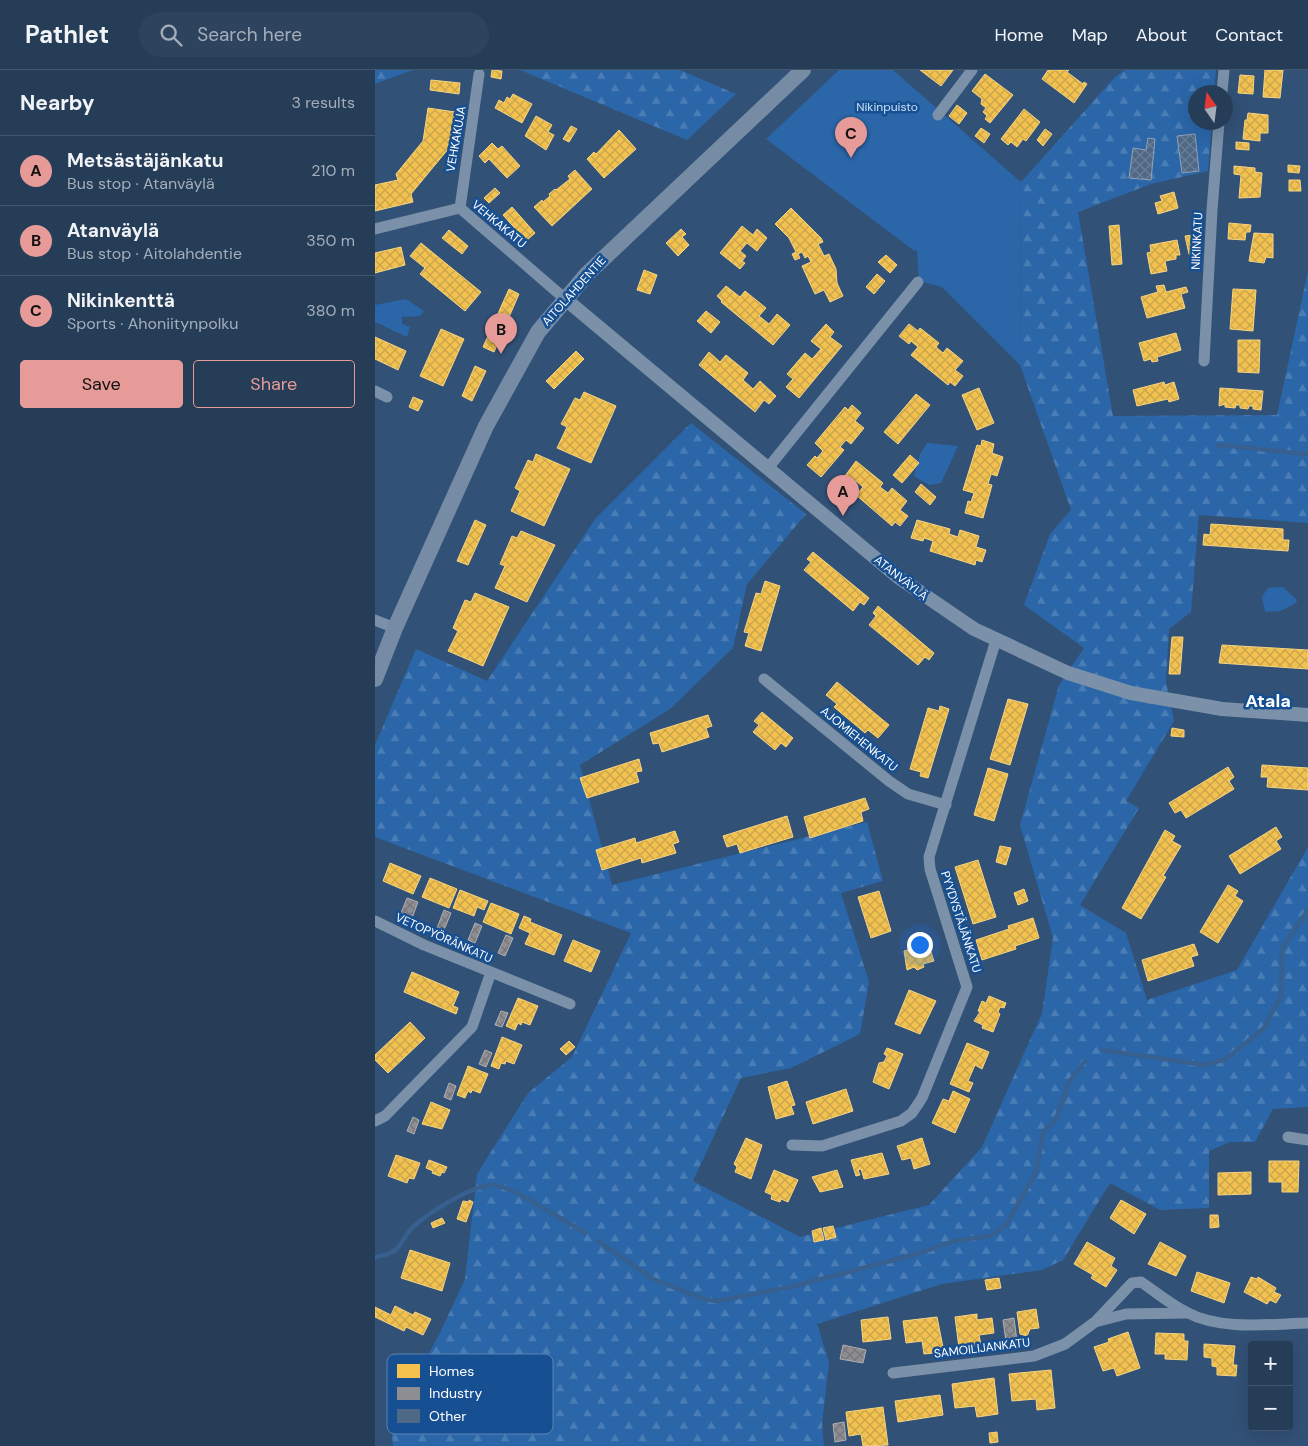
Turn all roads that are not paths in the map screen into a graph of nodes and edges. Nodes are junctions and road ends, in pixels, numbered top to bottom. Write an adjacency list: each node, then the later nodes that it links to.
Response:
1 (803, 70): 11 (main road, AITOLAHDENTIE)
2 (972, 70): 6 (street)
3 (1224, 70): 5 (street)
4 (479, 74): 8 (street, VEHKAKUJA)
5 (1223, 85)
6 (937, 115)
7 (1218, 130): 12 (street, NIKINKATU)
8 (459, 208): 9 (street, VEHKAKATU); 11 (street, VEHKAKATU)
9 (375, 229)
10 (918, 282): 15 (street)
11 (565, 298): 15 (street, ATANVÄYLÄ); 17 (main road, AITOLAHDENTIE)
12 (1204, 361)
13 (375, 391): 14 (street)
14 (387, 397)
15 (768, 468): 18 (street, ATANVÄYLÄ)
16 (375, 620): 17 (street)
17 (395, 628): 19 (main road, AITOLAHDENTIE)
18 (996, 640): 21 (street, ATANVÄYLÄ); 22 (street, PYYDYSTÄJÄNKATU)
19 (375, 679)
20 (765, 679): 22 (street, AJOMIEHENKATU)
21 (1308, 715)
22 (946, 804): 29 (street, PYYDYSTÄJÄNKATU)
23 (375, 921): 24 (street, VETOPYÖRÄNKATU)
24 (491, 972): 25 (street); 26 (street, VETOPYÖRÄNKATU)
25 (570, 1004)
26 (375, 1121)
27 (1288, 1137): 28 (street)
28 (1308, 1140)
29 (792, 1145)
30 (1186, 1313): 31 (street, SAMOILIJANKATU); 31 (street, SAMOILIJANKATU); 32 (street, SAMOILIJANKATU)
31 (1095, 1322): 33 (street, SAMOILIJANKATU)
32 (1308, 1323)
33 (893, 1373)

